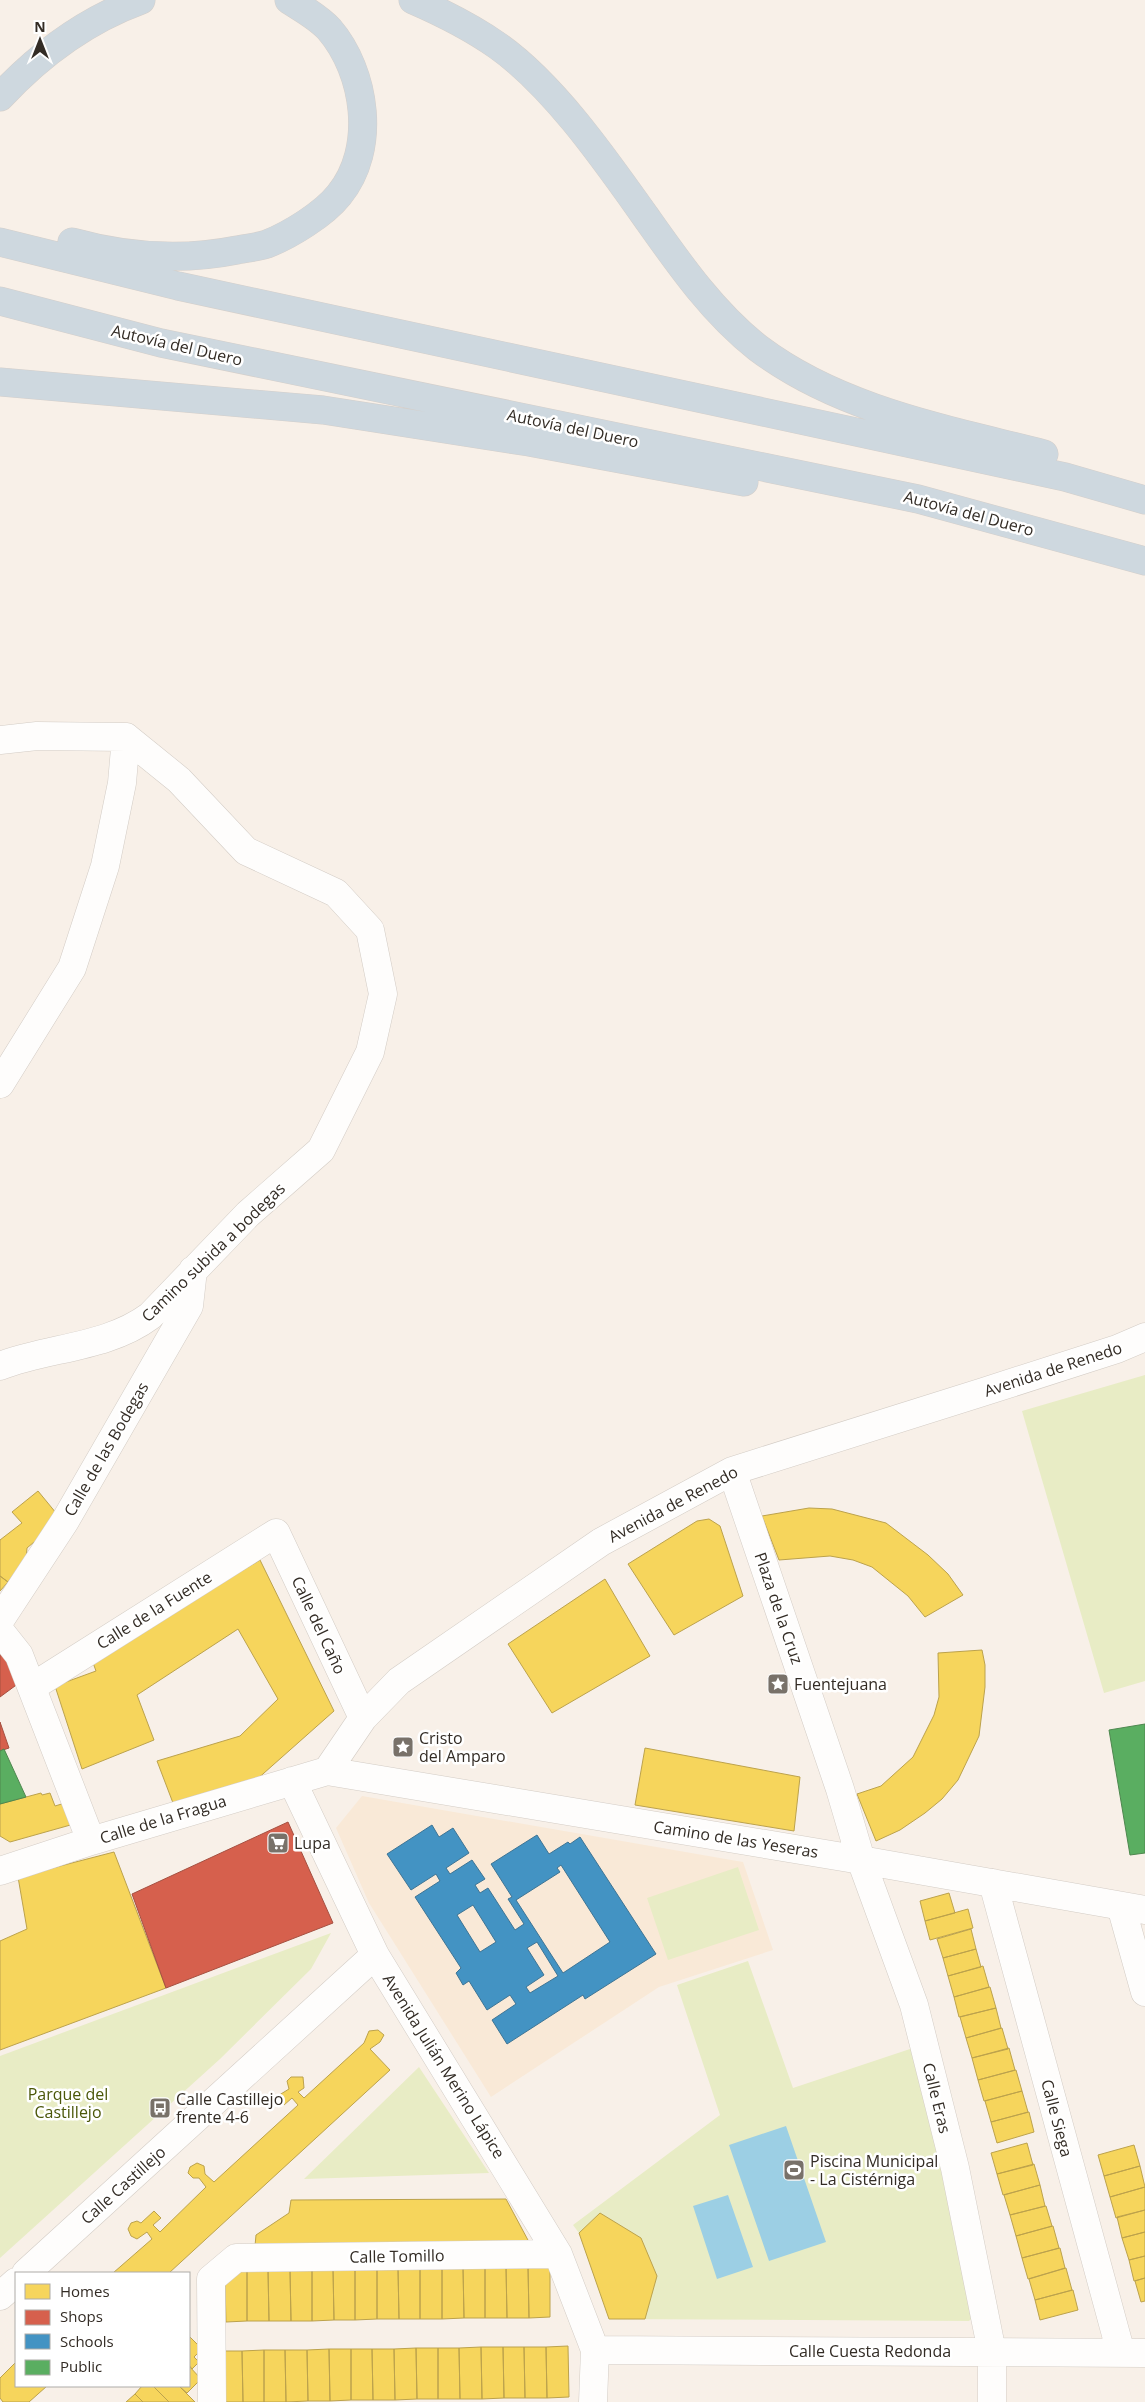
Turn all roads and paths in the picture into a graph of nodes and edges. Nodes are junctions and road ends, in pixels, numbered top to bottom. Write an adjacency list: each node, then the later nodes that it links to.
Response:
1 (141, 0): 4 (highway)
2 (289, 0): 5 (highway)
3 (413, 0): 9 (highway)
4 (0, 97)
5 (0, 223)
6 (0, 242): 10 (highway)
7 (0, 301): 11 (highway, Autovía del Duero)
8 (0, 382): 12 (highway)
9 (1145, 481)
10 (1145, 500)
11 (1145, 561)
12 (1145, 578)
13 (126, 737): 14 (street); 15 (street); 16 (street, Camino subida a bodegas)
14 (0, 740)
15 (1, 1079)
16 (193, 1270): 18 (street, Camino subida a bodegas); 21 (street, Calle de las Bodegas)
17 (1145, 1337): 19 (street, Avenida de Renedo)
18 (0, 1366)
19 (732, 1471): 24 (street, Avenida de Renedo); 28 (street, Plaza de la Cruz)
20 (276, 1532): 23 (street, Calle de la Fuente); 24 (street, Calle del Caño)
21 (0, 1620)
22 (0, 1632): 23 (street)
23 (32, 1687): 27 (street)
24 (363, 1718): 25 (street, Avenida de Renedo)
25 (327, 1771): 26 (street, Calle de la Fragua); 28 (street, Camino de las Yeseras)
26 (292, 1781): 27 (street, Calle de la Fragua); 32 (street, Avenida Julián Merino Lápice)
27 (92, 1841): 29 (street, Calle de la Fragua)
28 (861, 1860): 30 (street, Camino de las Yeseras); 39 (street, Calle Eras)
29 (0, 1871)
30 (993, 1883): 31 (street, Camino de las Yeseras); 40 (street, Calle Siega)
31 (1133, 1908): 33 (street)
32 (375, 1955): 34 (street, Avenida Julián Merino Lápice); 35 (street, Calle Castillejo)
33 (1145, 1992)
34 (558, 2254): 38 (street, Avenida Julián Merino Lápice); 41 (street, Calle Tomillo)
35 (27, 2272)
36 (15, 2283): 37 (street)
37 (0, 2296)
38 (595, 2350): 39 (street, Calle Cuesta Redonda); 42 (street)
39 (992, 2352): 40 (street, Calle Cuesta Redonda); 43 (street, Calle Eras)
40 (1133, 2353)
41 (212, 2402)
42 (593, 2402)
43 (992, 2402)

